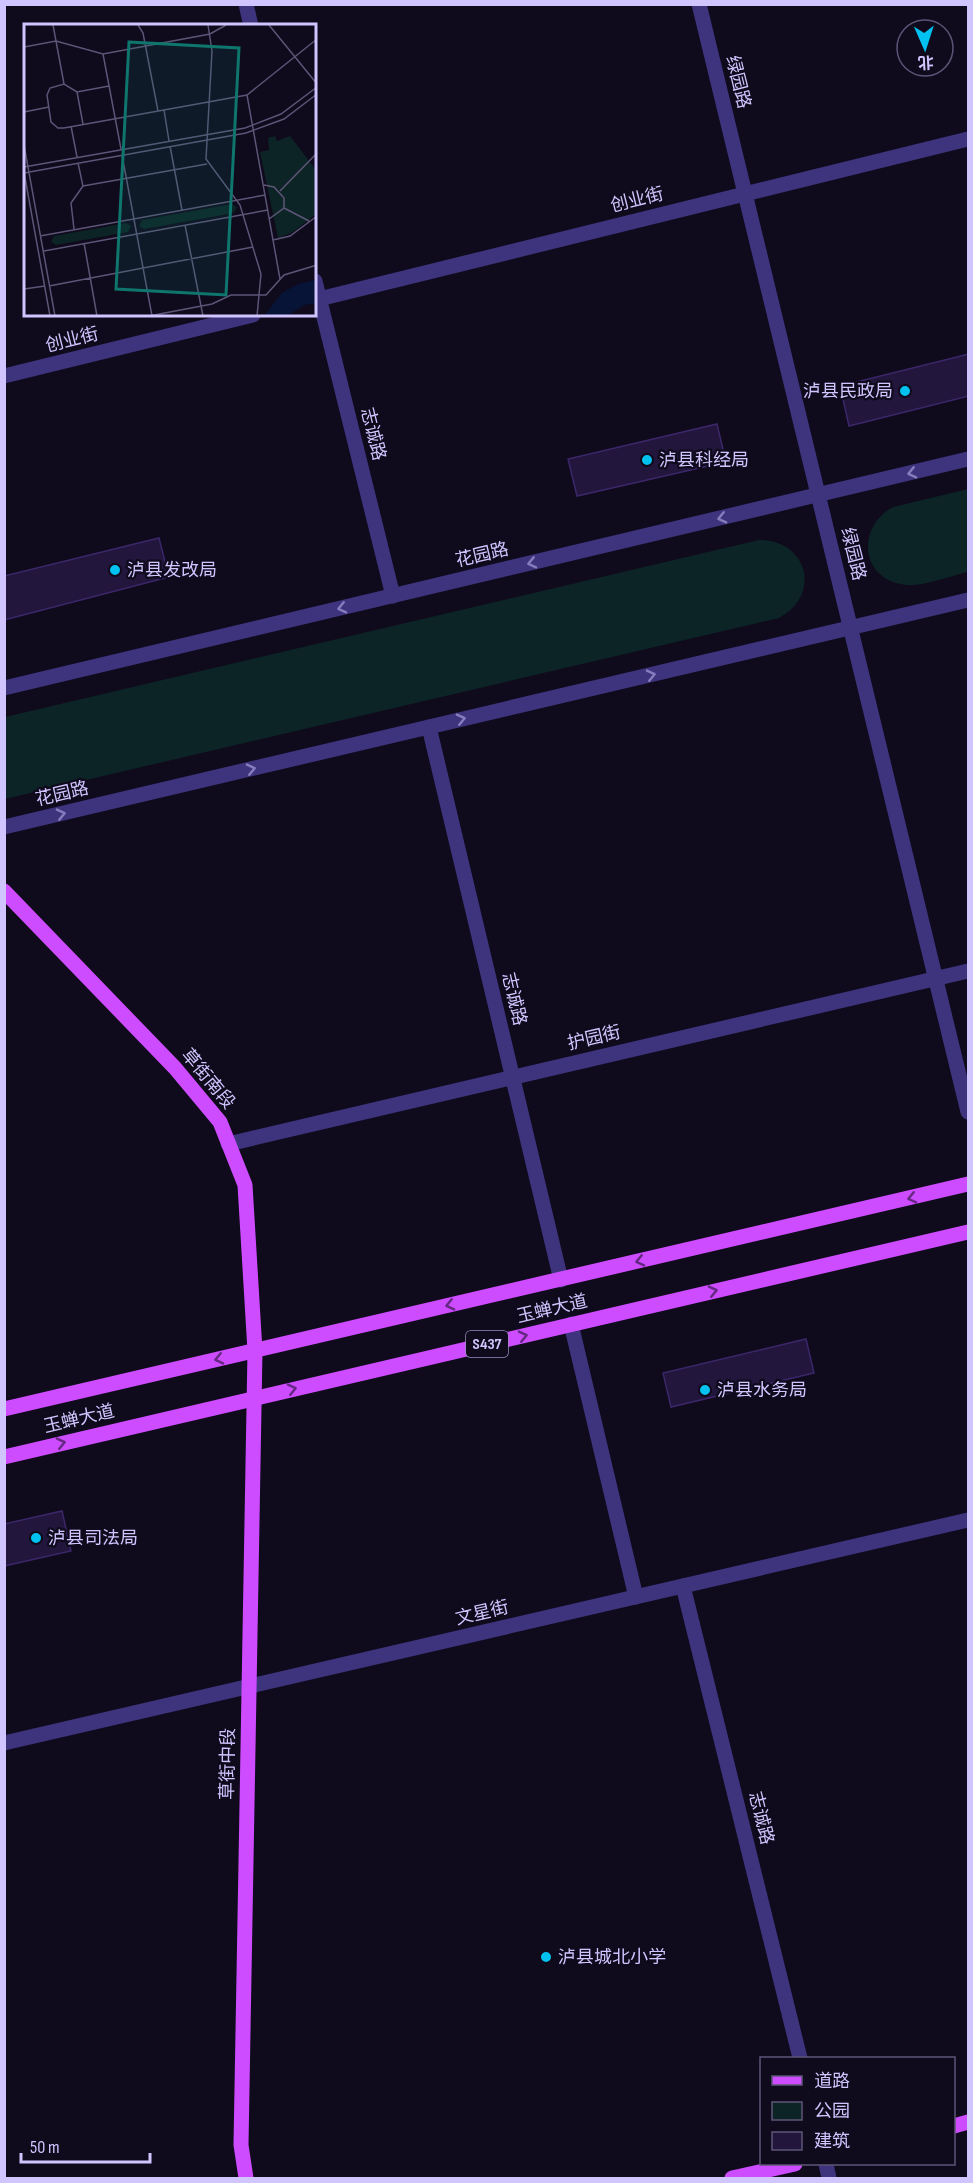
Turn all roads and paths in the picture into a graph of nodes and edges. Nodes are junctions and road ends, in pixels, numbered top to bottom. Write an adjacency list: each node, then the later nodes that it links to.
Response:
1 (246, 4): 3 (street)
2 (699, 4): 5 (street, 绿园路)
3 (251, 24)
4 (969, 138): 5 (street, 创业街)
5 (745, 194): 6 (street, 创业街); 10 (street, 绿园路)
6 (317, 299): 11 (street, 志诚路)
7 (249, 316): 8 (street, 创业街)
8 (4, 376)
9 (969, 459): 10 (street, 花园路, one-way to 10)
10 (818, 495): 11 (street, 花园路, one-way to 11); 13 (street, 绿园路)
11 (393, 596): 14 (street, 花园路, one-way to 14)
12 (969, 600): 13 (street, 花园路)
13 (851, 628): 15 (street, 花园路, one-way to 13); 19 (street, 绿园路)
14 (4, 688)
15 (429, 727): 16 (street, 花园路, one-way to 15); 20 (street, 志诚路)
16 (4, 827)
17 (4, 891): 22 (main road, 草街南段)
18 (969, 971): 19 (street, 护园街)
19 (936, 978): 20 (street, 护园街); 21 (street, 绿园路)
20 (513, 1077): 22 (street, 护园街); 25 (street, 志诚路)
21 (969, 1112)
22 (228, 1144): 27 (main road, 草街南段)
23 (969, 1184): 25 (main road, 玉蝉大道, one-way to 25)
24 (969, 1232): 26 (main road, 玉蝉大道 / S437, one-way to 24)
25 (561, 1280): 27 (main road, 玉蝉大道, one-way to 27)
26 (571, 1324): 28 (main road, 玉蝉大道 / S437, one-way to 26); 33 (street)
27 (255, 1351): 28 (main road, 草街中段); 29 (main road, 玉蝉大道, one-way to 29)
28 (255, 1398): 30 (main road, 玉蝉大道 / S437, one-way to 28); 34 (main road, 草街中段)
29 (4, 1409)
30 (4, 1456)
31 (969, 1520): 32 (street, 文星街)
32 (683, 1586): 33 (street, 文星街); 36 (street, 志诚路)
33 (636, 1597): 34 (street, 文星街)
34 (249, 1687): 35 (street, 文星街); 38 (main road, 草街中段)
35 (4, 1743)
36 (800, 2057)
37 (787, 2165): 39 (main road)
38 (246, 2178)
39 (732, 2178)

